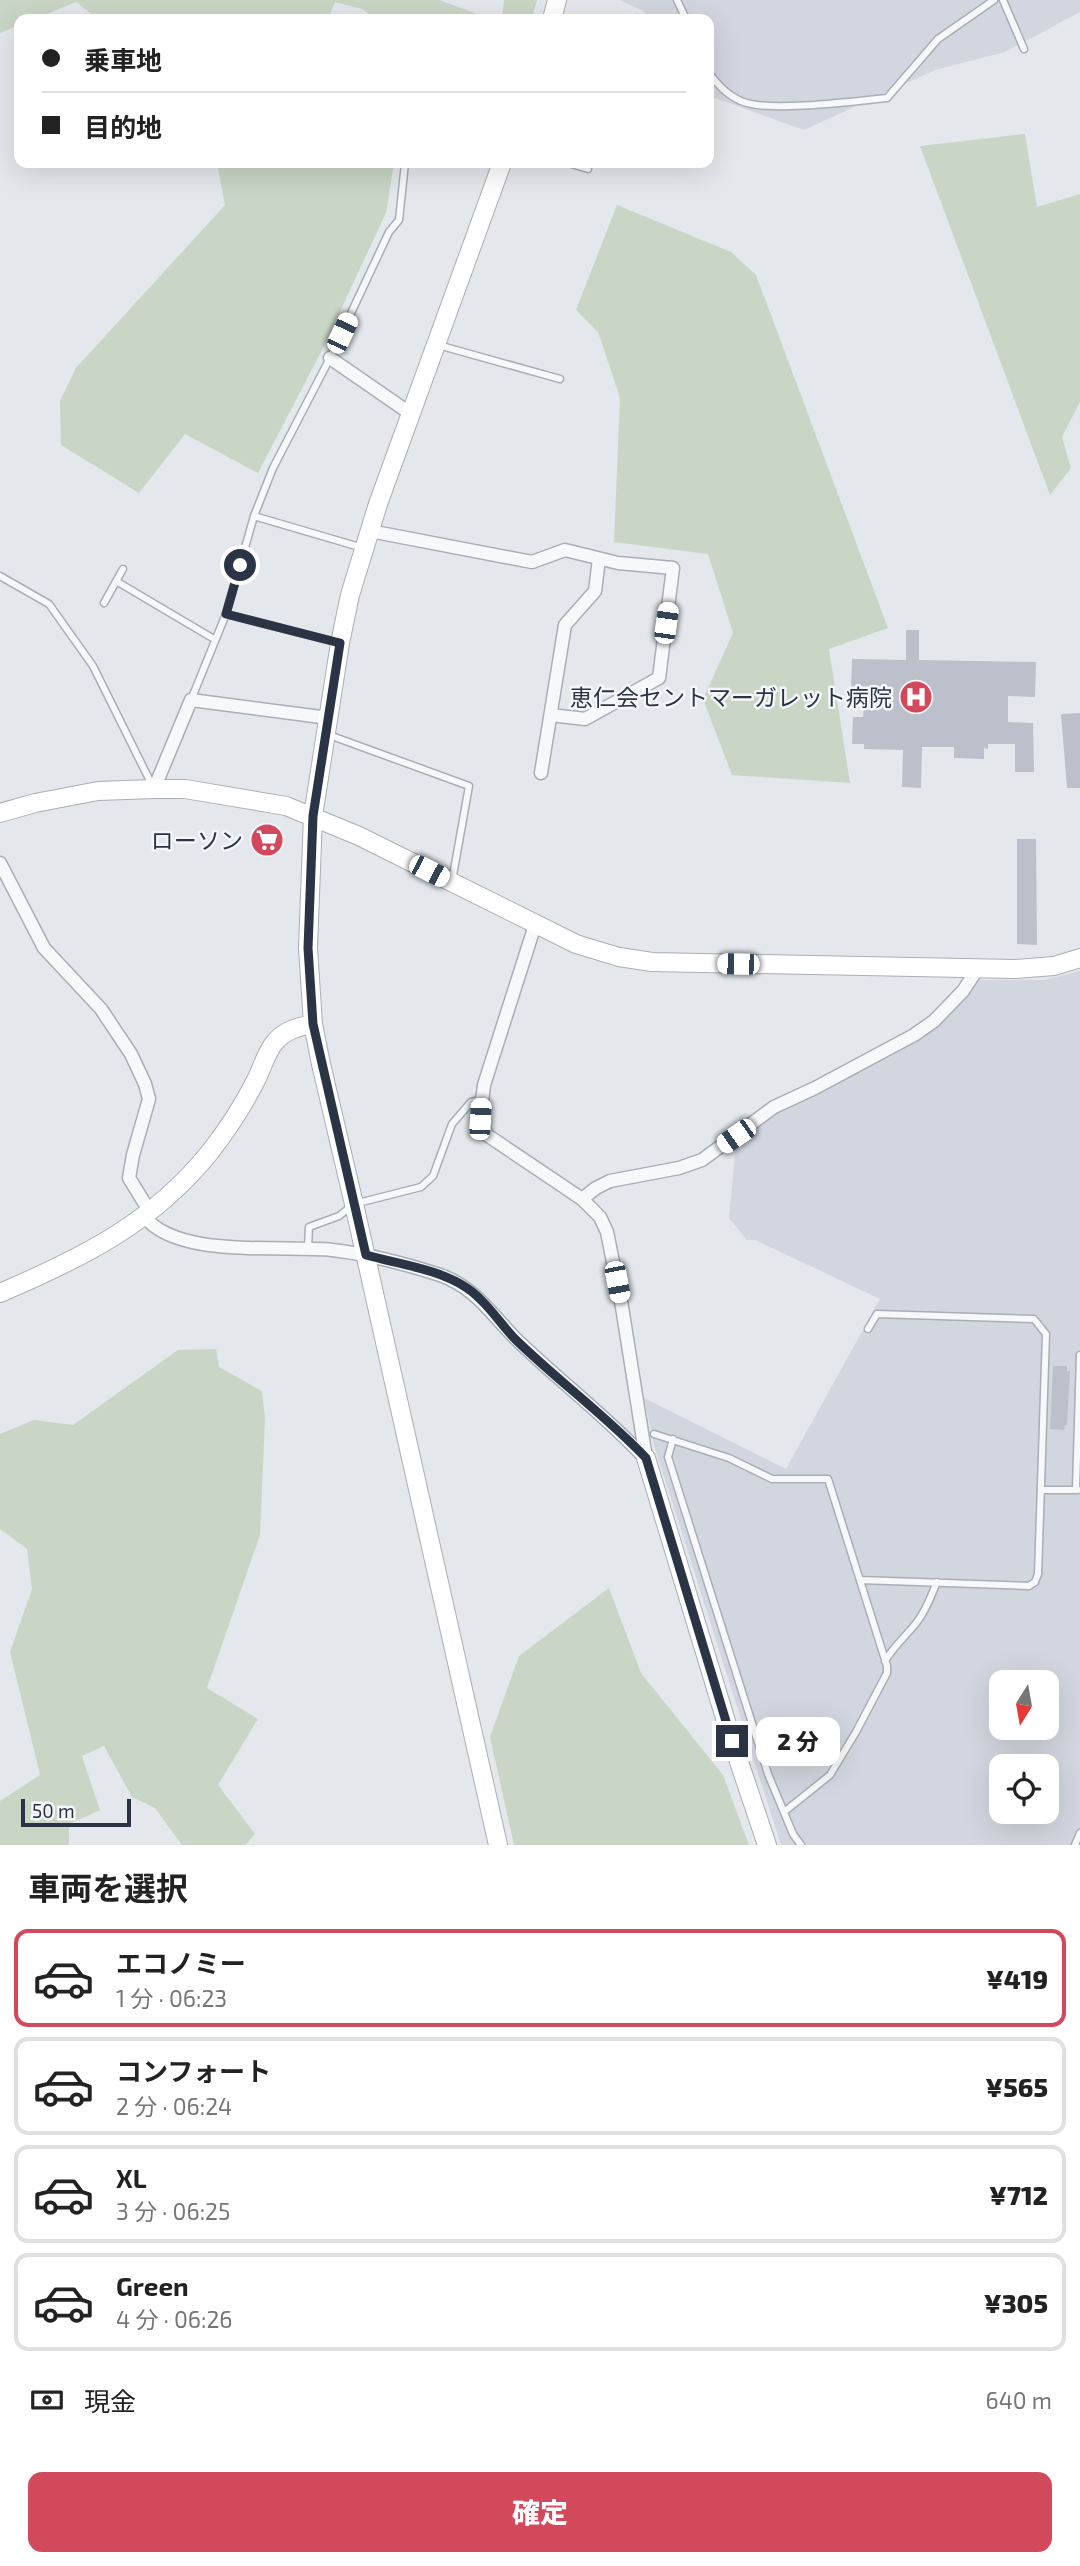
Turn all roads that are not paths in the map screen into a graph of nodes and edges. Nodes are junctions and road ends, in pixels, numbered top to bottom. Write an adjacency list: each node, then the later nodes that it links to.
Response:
1 (994, 0): 4 (lane)
2 (1003, 0): 3 (lane)
3 (1024, 49)
4 (714, 80)
5 (404, 168): 10 (lane)
6 (500, 168): 9 (street)
7 (585, 168): 8 (lane)
8 (588, 169)
9 (436, 345): 11 (lane); 12 (street)
10 (330, 358): 12 (street); 13 (lane)
11 (560, 379)
12 (411, 414): 14 (street)
13 (254, 516): 14 (lane); 20 (lane)
14 (367, 540): 15 (street); 22 (street)
15 (598, 559): 24 (street); 24 (street)
16 (123, 569): 18 (lane)
17 (0, 576): 27 (lane)
18 (116, 582): 19 (lane); 21 (lane)
19 (104, 603)
20 (226, 614): 21 (lane); 22 (lane)
21 (214, 639): 23 (lane)
22 (340, 643): 25 (street)
23 (191, 700): 25 (street); 27 (street)
24 (551, 715): 26 (street)
25 (328, 726): 29 (street); 31 (lane)
26 (541, 773)
27 (154, 789): 28 (street); 29 (street)
28 (0, 813)
29 (313, 816): 31 (street); 35 (street)
30 (0, 863): 39 (street)
31 (452, 883): 32 (street)
32 (535, 925): 34 (street); 36 (street)
33 (1080, 958): 34 (street)
34 (978, 968): 37 (street)
35 (313, 1024): 38 (street); 39 (street)
36 (481, 1098): 37 (street); 38 (lane)
37 (582, 1199): 47 (street)
38 (354, 1203): 40 (lane); 41 (street)
39 (147, 1214): 40 (street); 42 (street)
40 (309, 1248): 41 (street)
41 (366, 1255): 47 (street); 55 (street)
42 (0, 1293)
43 (868, 1329): 48 (lane)
44 (1080, 1355): 49 (lane)
45 (654, 1434): 46 (lane)
46 (673, 1439): 50 (lane); 53 (lane)
47 (646, 1458): 56 (street)
48 (1041, 1490): 49 (lane); 51 (lane)
49 (1078, 1490)
50 (860, 1580): 51 (lane); 52 (lane)
51 (937, 1583): 52 (lane)
52 (885, 1661): 53 (lane)
53 (784, 1812): 57 (lane)
54 (1080, 1833): 58 (lane)
55 (498, 1845)
56 (767, 1845)
57 (801, 1845)
58 (1075, 1845)

